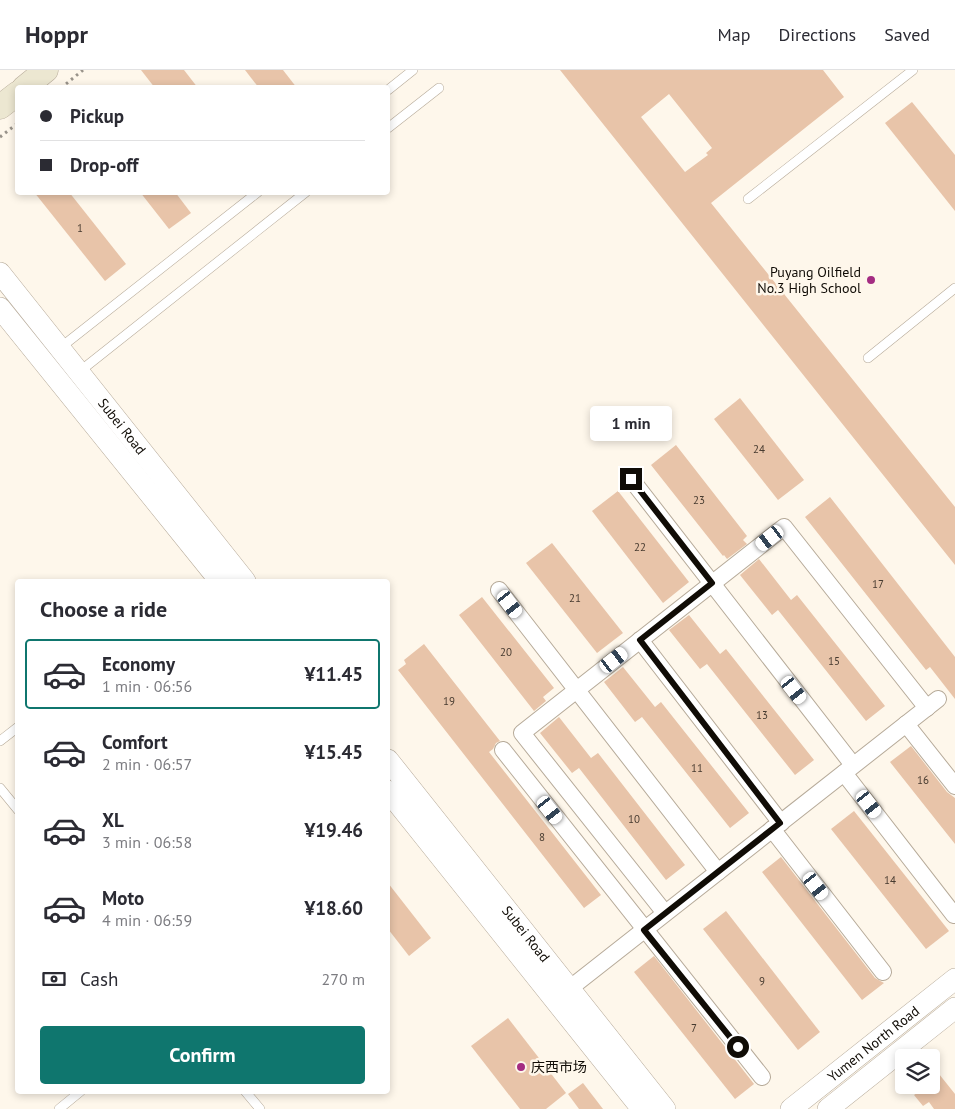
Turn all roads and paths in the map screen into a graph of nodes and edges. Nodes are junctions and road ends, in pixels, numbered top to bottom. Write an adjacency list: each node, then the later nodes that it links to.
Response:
1 (46, 70): 5 (main road)
2 (83, 70): 6 (path)
3 (413, 70): 7 (lane)
4 (913, 70): 16 (lane)
5 (28, 85)
6 (66, 85)
7 (390, 88)
8 (439, 88): 12 (lane)
9 (15, 95): 10 (main road)
10 (0, 107)
11 (15, 125): 13 (path)
12 (390, 126)
13 (0, 137)
14 (254, 195): 20 (lane)
15 (302, 195): 22 (lane)
16 (748, 200)
17 (0, 273): 20 (street, Subei Road)
18 (955, 288): 21 (lane)
19 (0, 308): 24 (street, Subei Road)
20 (60, 348): 22 (street, Subei Road)
21 (868, 358)
22 (79, 372): 25 (street, Subei Road)
23 (631, 479): 26 (street)
24 (214, 579)
25 (243, 579)
26 (712, 583): 28 (street); 30 (street); 35 (street)
27 (499, 590): 29 (street)
28 (640, 640): 29 (street); 40 (street)
29 (576, 690): 41 (street); 42 (street)
30 (906, 724): 35 (street); 36 (street)
31 (15, 730): 32 (lane)
32 (0, 741)
33 (503, 750): 44 (street)
34 (390, 763): 47 (street, Subei Road)
35 (849, 769): 40 (street); 43 (street)
36 (955, 786)
37 (0, 788): 39 (lane)
38 (390, 793): 54 (street, Subei Road)
39 (15, 806)
40 (776, 826): 41 (street); 45 (street)
41 (718, 872): 42 (street)
42 (665, 913): 44 (street)
43 (954, 914)
44 (644, 930): 47 (street); 49 (street)
45 (883, 972)
46 (955, 979): 56 (street, Yumen North Road)
47 (569, 989): 55 (street, Subei Road)
48 (955, 1008): 57 (street, Yumen North Road)
49 (762, 1077)
50 (77, 1094): 52 (lane)
51 (248, 1094): 53 (lane)
52 (59, 1109)
53 (260, 1109)
54 (642, 1109)
55 (665, 1109)
56 (791, 1109)
57 (828, 1109)

